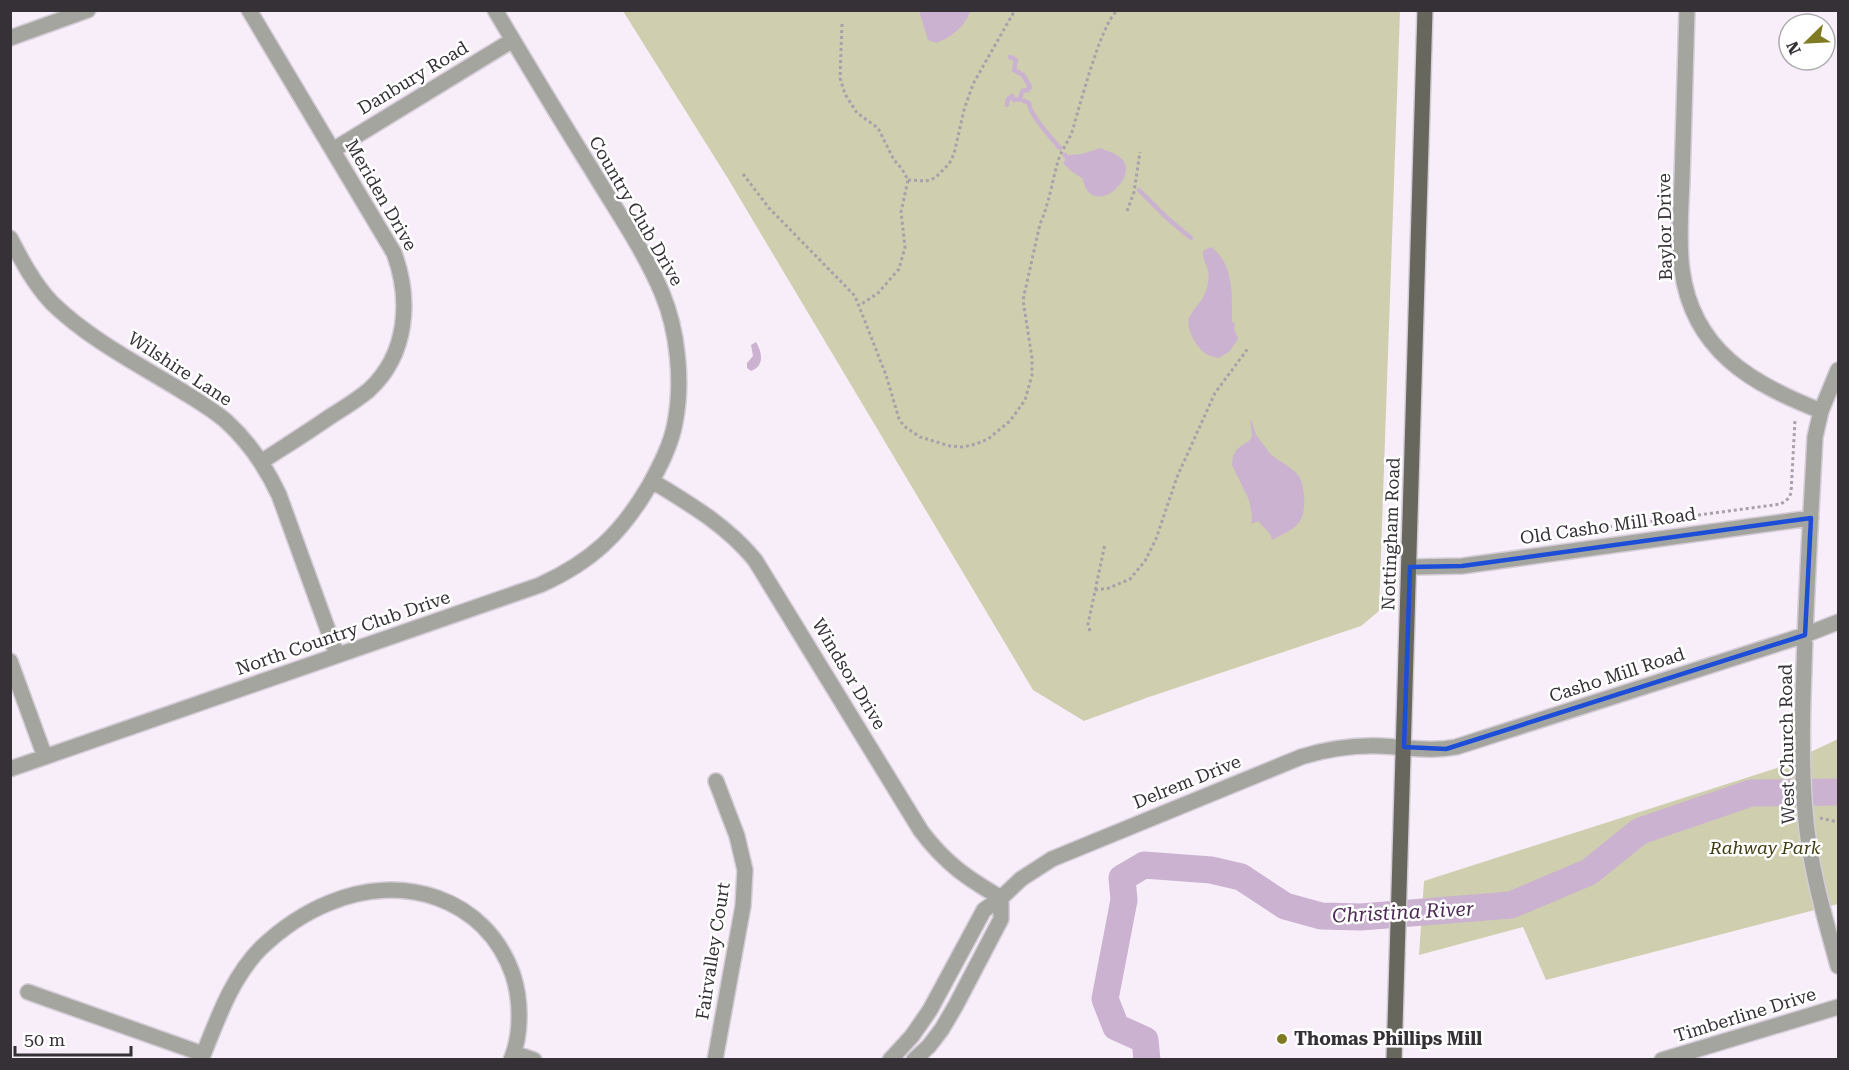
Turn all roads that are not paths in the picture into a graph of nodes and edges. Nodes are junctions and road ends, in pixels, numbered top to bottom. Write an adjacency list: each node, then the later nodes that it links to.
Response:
1 (88, 10): 6 (street)
2 (249, 10): 8 (street, Meriden Drive)
3 (495, 10): 7 (street, Country Club Drive)
4 (1425, 10): 15 (main road, Nottingham Road)
5 (1687, 10): 11 (street, Baylor Drive)
6 (10, 38)
7 (513, 40): 8 (street, Danbury Road); 13 (street, Country Club Drive)
8 (333, 150): 12 (street, Meriden Drive)
9 (10, 238): 12 (street, Wilshire Lane)
10 (1839, 370): 11 (street, West Church Road)
11 (1821, 411): 14 (street, West Church Road)
12 (261, 462): 18 (street, Wilshire Lane)
13 (652, 481): 18 (street, North Country Club Drive); 24 (street, Windsor Drive)
14 (1811, 518): 15 (street, Old Casho Mill Road); 17 (street, West Church Road)
15 (1410, 567): 20 (main road, Nottingham Road)
16 (1839, 622): 17 (street, Casho Mill Road)
17 (1805, 635): 20 (street, Casho Mill Road); 25 (street, West Church Road)
18 (337, 655): 21 (street, North Country Club Drive)
19 (10, 661): 21 (street)
20 (1404, 747): 24 (street, Delrem Drive); 34 (main road, Nottingham Road)
21 (45, 757): 22 (street, North Country Club Drive)
22 (10, 769)
23 (716, 781): 31 (street, Fairvalley Court)
24 (1001, 898): 32 (street, Delrem Drive); 33 (street)
25 (1839, 966)
26 (28, 992): 28 (street)
27 (1839, 1007): 35 (street, Timberline Drive)
28 (202, 1056): 29 (street)
29 (513, 1056): 30 (street)
30 (534, 1059)
31 (715, 1059)
32 (890, 1059)
33 (914, 1059)
34 (1394, 1059)
35 (1662, 1059)

